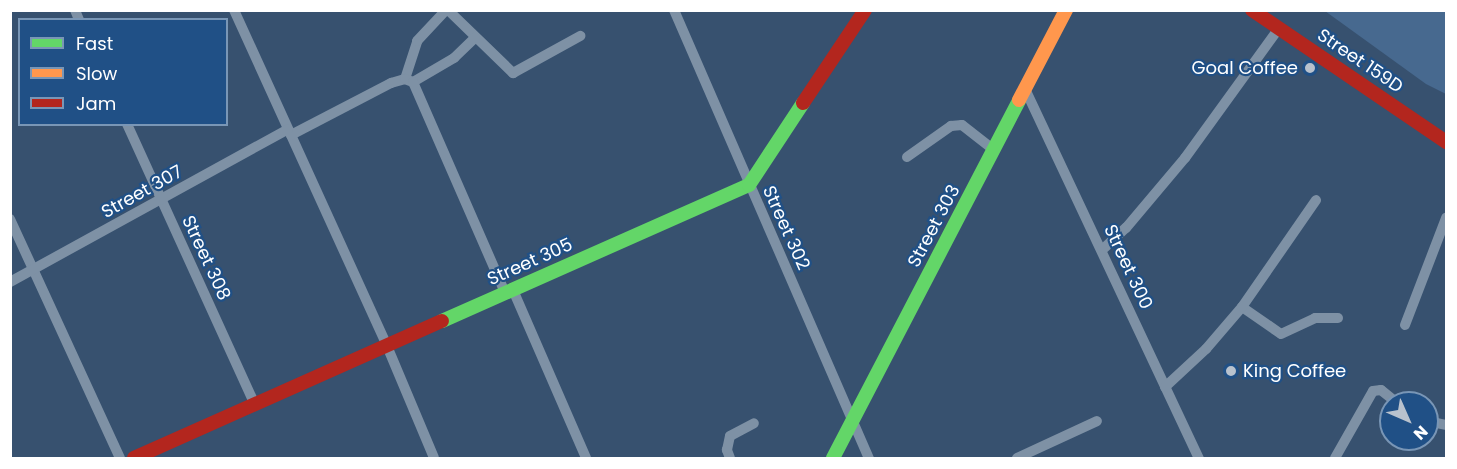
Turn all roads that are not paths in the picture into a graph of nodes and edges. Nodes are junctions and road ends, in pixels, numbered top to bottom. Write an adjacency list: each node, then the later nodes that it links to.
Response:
1 (234, 10): 13 (street)
2 (447, 10): 9 (street); 10 (street)
3 (674, 10): 17 (street, Street 302)
4 (865, 10): 17 (street)
5 (1066, 10): 11 (street, Street 303)
6 (1252, 10): 7 (street, Street 159D)
7 (1279, 28): 14 (street, Street 159D); 22 (street)
8 (580, 36): 9 (street)
9 (475, 39): 10 (street, Street 307)
10 (409, 81): 13 (street, Street 307); 25 (street)
11 (1026, 91): 15 (street, Street 303); 22 (street, Street 300)
12 (128, 126): 18 (street, Street 308)
13 (290, 132): 18 (street, Street 307); 29 (street)
14 (1446, 142)
15 (994, 150): 16 (street); 33 (street, Street 303)
16 (907, 156)
17 (749, 185): 25 (street, Street 305); 33 (street, Street 302)
18 (162, 200): 23 (street, Street 307); 32 (street, Street 308)
19 (1316, 200): 26 (street)
20 (1446, 218): 28 (street)
21 (10, 219): 23 (street)
22 (1102, 250): 30 (street, Street 300)
23 (35, 271): 24 (street, Street 307); 36 (street)
24 (10, 282)
25 (509, 291): 29 (street, Street 305); 39 (street)
26 (1242, 307): 27 (street); 30 (street)
27 (1338, 318)
28 (1405, 325)
29 (387, 346): 32 (street, Street 305); 38 (street)
30 (1165, 387): 44 (street, Street 300)
31 (1382, 391): 45 (street)
32 (255, 405): 37 (street, Street 305)
33 (852, 420): 41 (street, Street 303); 42 (street, Street 302)
34 (1097, 421): 43 (street)
35 (754, 423): 40 (street)
36 (120, 459)
37 (134, 459)
38 (434, 459)
39 (586, 459)
40 (730, 459)
41 (833, 459)
42 (869, 459)
43 (1017, 459)
44 (1199, 459)
45 (1335, 459)

